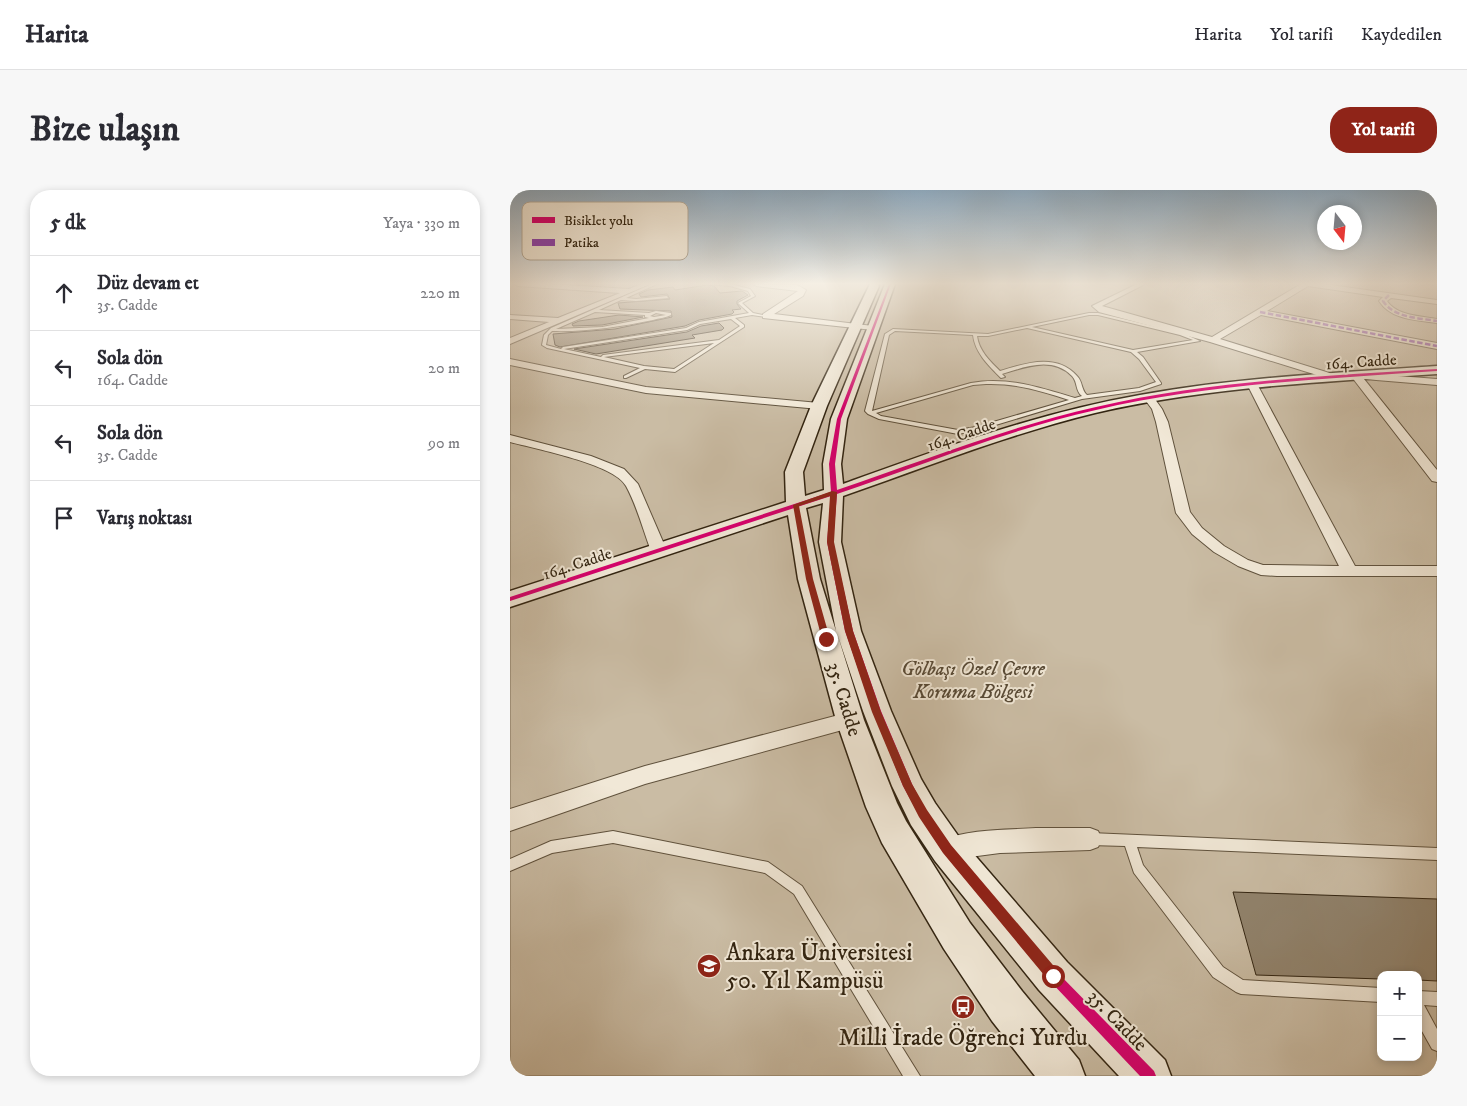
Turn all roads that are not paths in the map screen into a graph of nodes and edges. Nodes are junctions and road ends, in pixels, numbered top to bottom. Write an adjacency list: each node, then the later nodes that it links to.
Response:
1 (547, 325): 18 (street)
2 (560, 325): 15 (lane)
3 (620, 325): 15 (lane)
4 (694, 325): 21 (lane)
5 (742, 325): 19 (lane)
6 (848, 325): 12 (street)
7 (1036, 325): 13 (lane)
8 (1145, 325): 22 (lane)
9 (1163, 325): 17 (street)
10 (1238, 325): 17 (street)
11 (1329, 325): 20 (street)
12 (854, 326): 14 (street); 36 (street, 35. Cadde)
13 (1027, 327): 16 (lane); 22 (lane)
14 (873, 328): 40 (street, 35. Cadde)
15 (550, 330): 21 (lane)
16 (975, 335): 27 (lane); 37 (lane)
17 (1213, 340): 30 (street)
18 (510, 341)
19 (721, 341): 23 (lane); 25 (lane)
20 (1437, 346)
21 (558, 350): 23 (lane)
22 (1133, 350): 35 (lane)
23 (598, 358): 25 (lane)
24 (510, 362): 36 (street)
25 (644, 367): 29 (lane)
26 (1437, 370): 28 (street, 164. Cadde)
27 (999, 373): 31 (lane); 35 (lane)
28 (1356, 376): 30 (street, 164. Cadde); 32 (street); 39 (street)
29 (626, 377)
30 (1333, 377): 33 (street, 164. Cadde)
31 (1004, 381): 35 (lane); 37 (lane)
32 (1437, 382)
33 (1252, 384): 34 (street, 164. Cadde); 44 (street)
34 (1148, 397): 35 (street, 164. Cadde); 44 (street)
35 (1085, 401): 37 (lane); 40 (street, 164. Cadde)
36 (819, 406): 41 (street, 35. Cadde)
37 (870, 413)
38 (510, 438): 42 (street)
39 (1437, 478)
40 (834, 492): 41 (street, 164. Cadde); 50 (street, 35. Cadde)
41 (796, 505): 42 (street, 164. Cadde); 46 (street, 35. Cadde)
42 (659, 551): 45 (street, 164. Cadde)
43 (1437, 571): 44 (street)
44 (1350, 572)
45 (510, 599)
46 (850, 720): 47 (street); 59 (street, 35. Cadde)
47 (510, 820)
48 (1090, 840): 49 (lane); 50 (street)
49 (1130, 841): 51 (lane); 53 (lane)
50 (947, 849): 60 (street, 35. Cadde)
51 (1437, 854)
52 (510, 865): 58 (lane)
53 (1377, 996)
54 (1422, 998): 55 (lane)
55 (1437, 999)
56 (1422, 1016): 57 (lane)
57 (1437, 1044)
58 (912, 1076)
59 (1062, 1076)
60 (1149, 1076)

